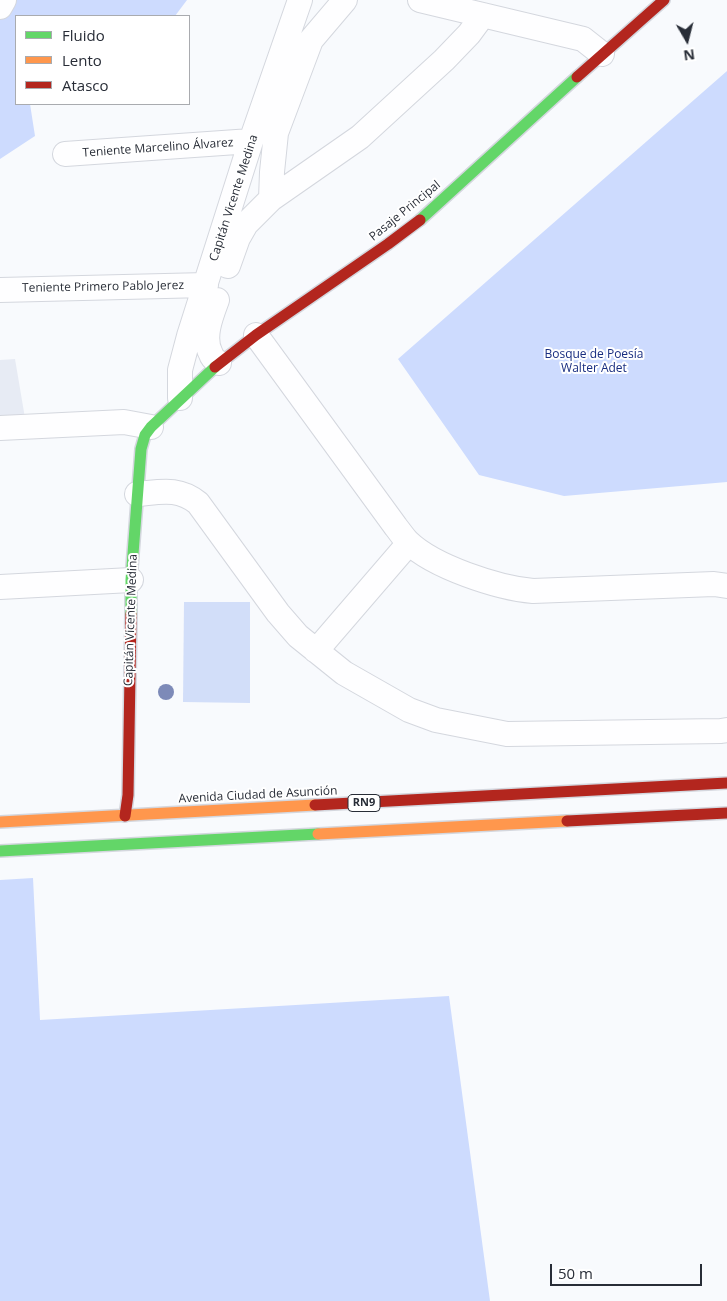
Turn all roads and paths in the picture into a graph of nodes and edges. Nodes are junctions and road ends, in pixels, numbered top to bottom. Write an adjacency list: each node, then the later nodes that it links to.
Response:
1 (4, 0): 6 (street)
2 (300, 0): 9 (street, Capitán Vicente Medina)
3 (345, 0): 11 (street, Capitán Vicente Medina)
4 (420, 0): 7 (street)
5 (664, 0): 8 (main road, Pasaje Principal)
6 (0, 7)
7 (483, 16): 8 (street); 11 (street)
8 (602, 54): 14 (main road, Pasaje Principal)
9 (251, 141): 10 (street, Teniente Marcelino Álvarez); 12 (street, Capitán Vicente Medina)
10 (65, 154)
11 (271, 199): 15 (street, Capitán Vicente Medina)
12 (206, 285): 13 (street, Teniente Primero Pablo Jerez); 16 (street, Capitán Vicente Medina)
13 (0, 290)
14 (256, 335): 15 (main road, Pasaje Principal); 20 (street)
15 (219, 363): 16 (main road, Pasaje Principal)
16 (180, 398): 17 (main road, Pasaje Principal)
17 (151, 427): 18 (street); 19 (main road, Capitán Vicente Medina)
18 (0, 428)
19 (137, 494): 21 (main road, Capitán Vicente Medina); 24 (street)
20 (409, 543): 22 (street); 24 (street)
21 (131, 580): 23 (street); 28 (main road, Capitán Vicente Medina)
22 (727, 586)
23 (0, 587)
24 (316, 651): 25 (street)
25 (727, 730)
26 (727, 784): 28 (main road, Avenida Ciudad de Asunción / RN9)
27 (727, 813): 30 (main road)
28 (125, 816): 29 (main road, Avenida Ciudad de Asunción / RN9)
29 (0, 822)
30 (0, 851)

